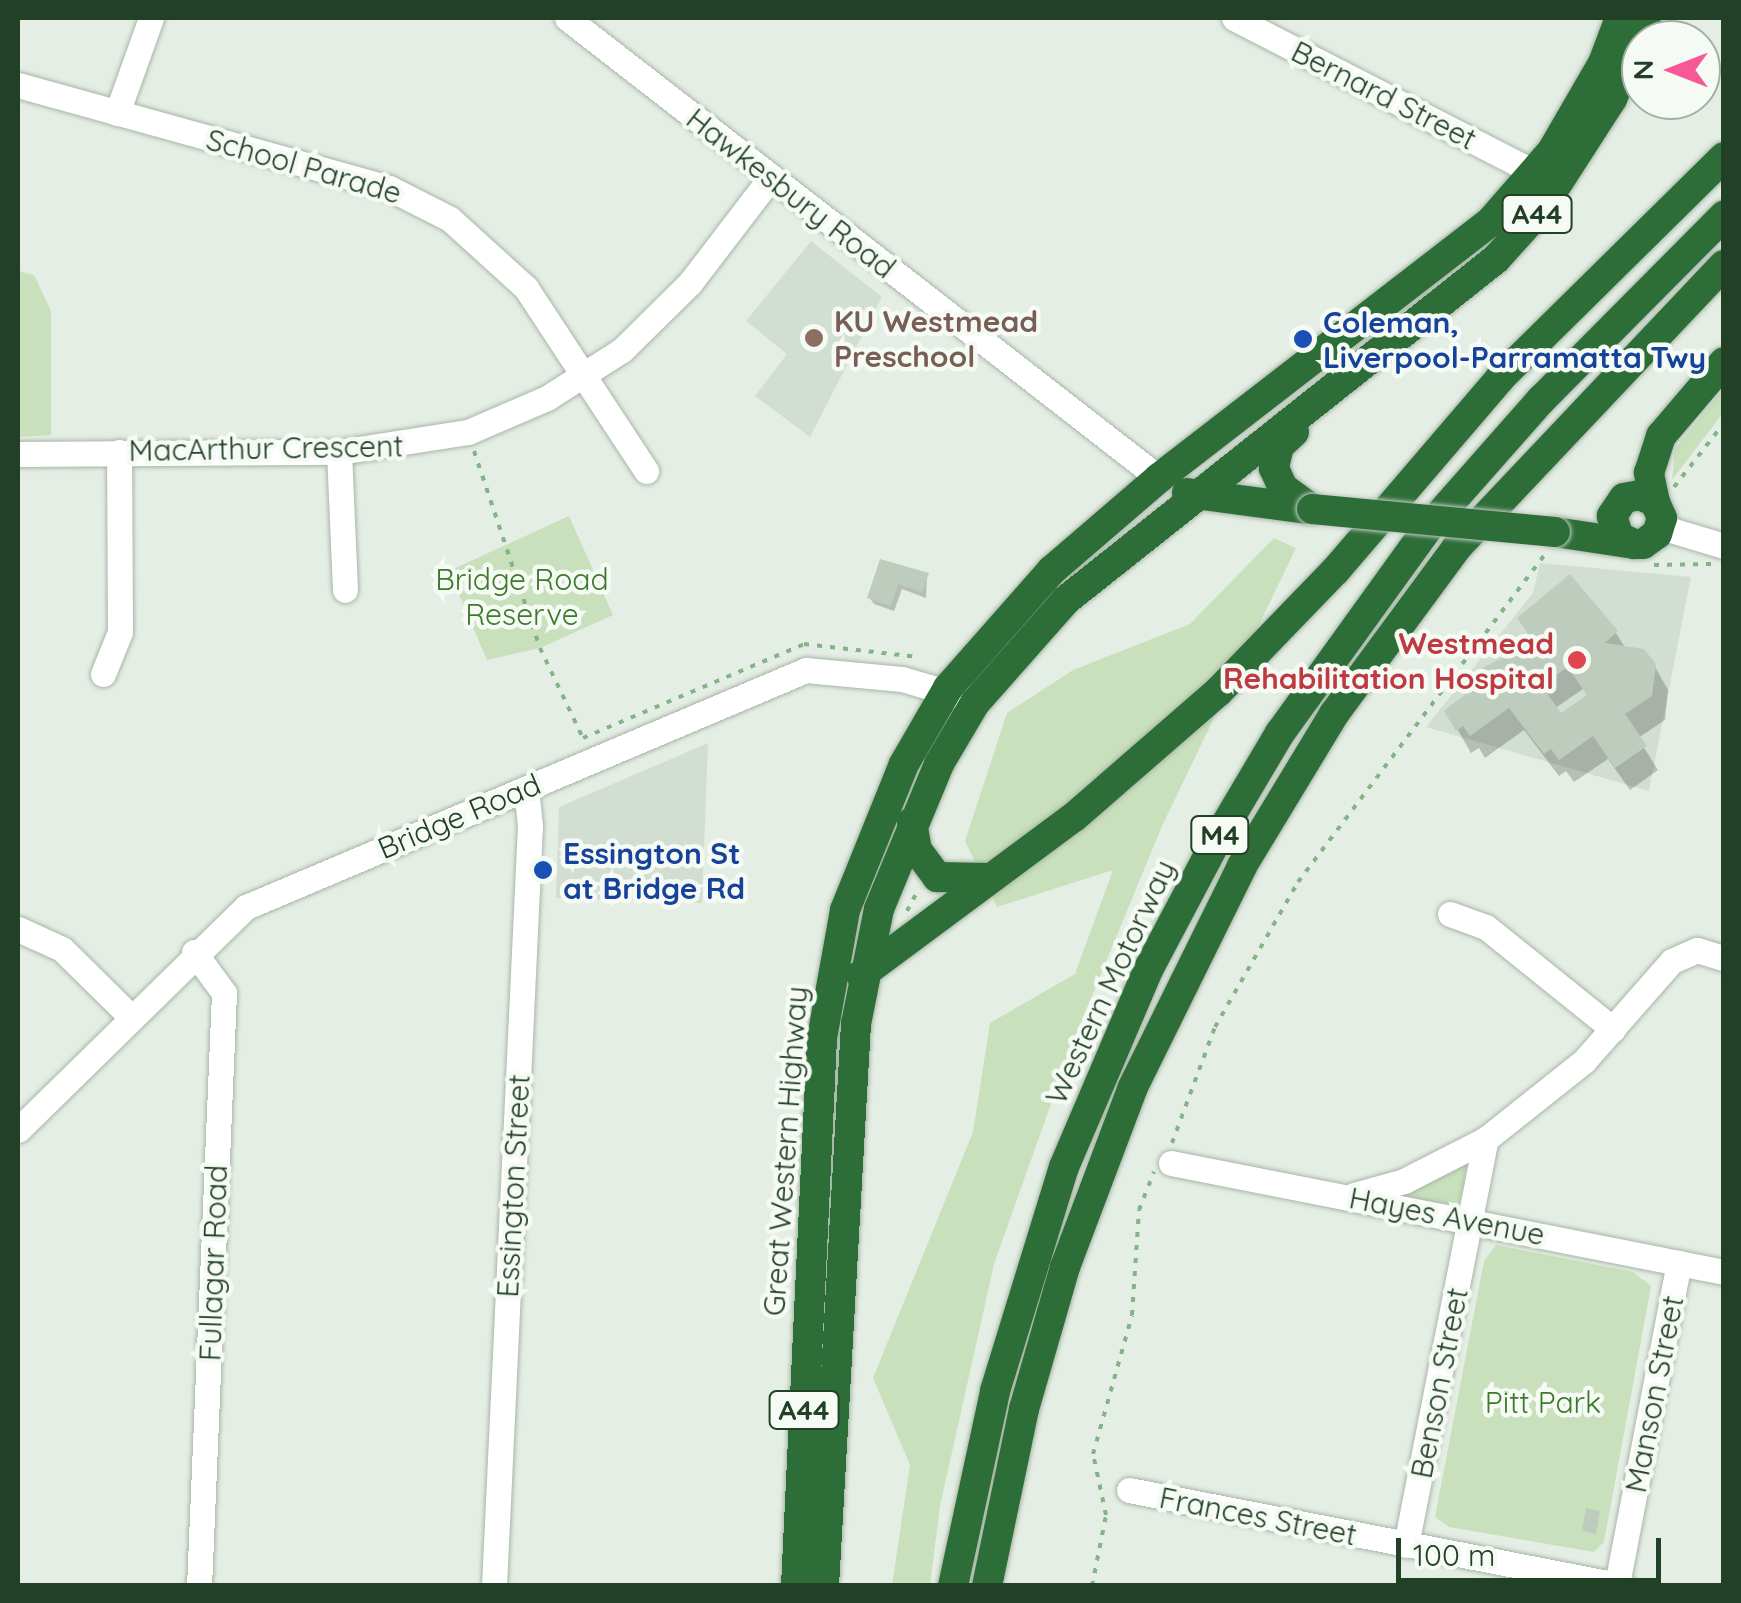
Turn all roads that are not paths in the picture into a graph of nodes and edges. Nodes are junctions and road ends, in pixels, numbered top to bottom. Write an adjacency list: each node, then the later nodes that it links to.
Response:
1 (151, 18): 8 (street)
2 (567, 18): 11 (street, Hawkesbury Road)
3 (1234, 18): 6 (street, Bernard Street)
4 (1620, 18): 10 (highway, Great Western Highway / A44)
5 (1646, 18): 16 (highway, Great Western Highway / A44)
6 (1278, 28): 10 (street, Bernard Street)
7 (18, 86): 8 (street, School Parade)
8 (117, 113): 15 (street, School Parade)
9 (1724, 156): 35 (highway)
10 (1535, 173): 21 (highway, Great Western Highway / A44)
11 (772, 177): 15 (street, MacArthur Crescent); 21 (street, Hawkesbury Road)
12 (1724, 216): 59 (highway, Western Motorway / M4)
13 (1724, 265): 60 (highway, M4)
14 (1724, 362): 24 (highway)
15 (586, 375): 18 (street, MacArthur Crescent); 20 (street, School Parade)
16 (1333, 392): 22 (highway, Great Western Highway / A44); 25 (highway)
17 (120, 452): 18 (street, MacArthur Crescent); 19 (street, MacArthur Crescent); 30 (street)
18 (339, 452): 29 (street)
19 (18, 454)
20 (646, 471)
21 (1159, 478): 22 (highway); 31 (highway, Great Western Highway / A44)
22 (1198, 499): 25 (highway); 32 (highway, Great Western Highway / A44)
23 (1618, 504): 24 (highway); 26 (highway); 28 (highway)
24 (1662, 507): 27 (street); 28 (highway)
25 (1312, 509): 26 (highway, bridge)
26 (1558, 544): 28 (highway)
27 (1720, 545)
28 (1641, 554)
29 (345, 590)
30 (104, 674)
31 (948, 688): 32 (street, Bridge Road); 33 (street, Bridge Road); 43 (highway, Great Western Highway / A44)
32 (975, 703): 34 (highway, Great Western Highway / A44)
33 (526, 788): 38 (street, Bridge Road); 56 (street, Essington Street)
34 (912, 822): 35 (highway); 40 (highway, Great Western Highway / A44)
35 (993, 878): 40 (highway)
36 (1450, 914): 42 (street)
37 (18, 929): 41 (street)
38 (194, 952): 41 (street, Bridge Road); 55 (street, Fullagar Road)
39 (1724, 958): 42 (street)
40 (866, 969): 43 (highway); 51 (highway, Great Western Highway / A44)
41 (131, 1017): 44 (street, Bridge Road)
42 (1612, 1029): 45 (street)
43 (818, 1109): 51 (highway, Great Western Highway / A44)
44 (18, 1130)
45 (1486, 1139): 47 (street); 48 (street, Benson Street)
46 (1168, 1156): 47 (street, Hayes Avenue)
47 (1350, 1196): 48 (street, Hayes Avenue)
48 (1471, 1220): 49 (street, Hayes Avenue); 53 (street, Benson Street)
49 (1679, 1263): 50 (street, Hayes Avenue); 54 (street, Manson Street)
50 (1724, 1272)
51 (817, 1440): 57 (highway, Great Western Highway / A44); 58 (highway, Great Western Highway / A44)
52 (1128, 1490): 53 (street, Frances Street)
53 (1406, 1545): 54 (street, Frances Street)
54 (1620, 1585)
55 (199, 1586)
56 (494, 1586)
57 (796, 1586)
58 (824, 1586)
59 (953, 1586)
60 (987, 1586)

